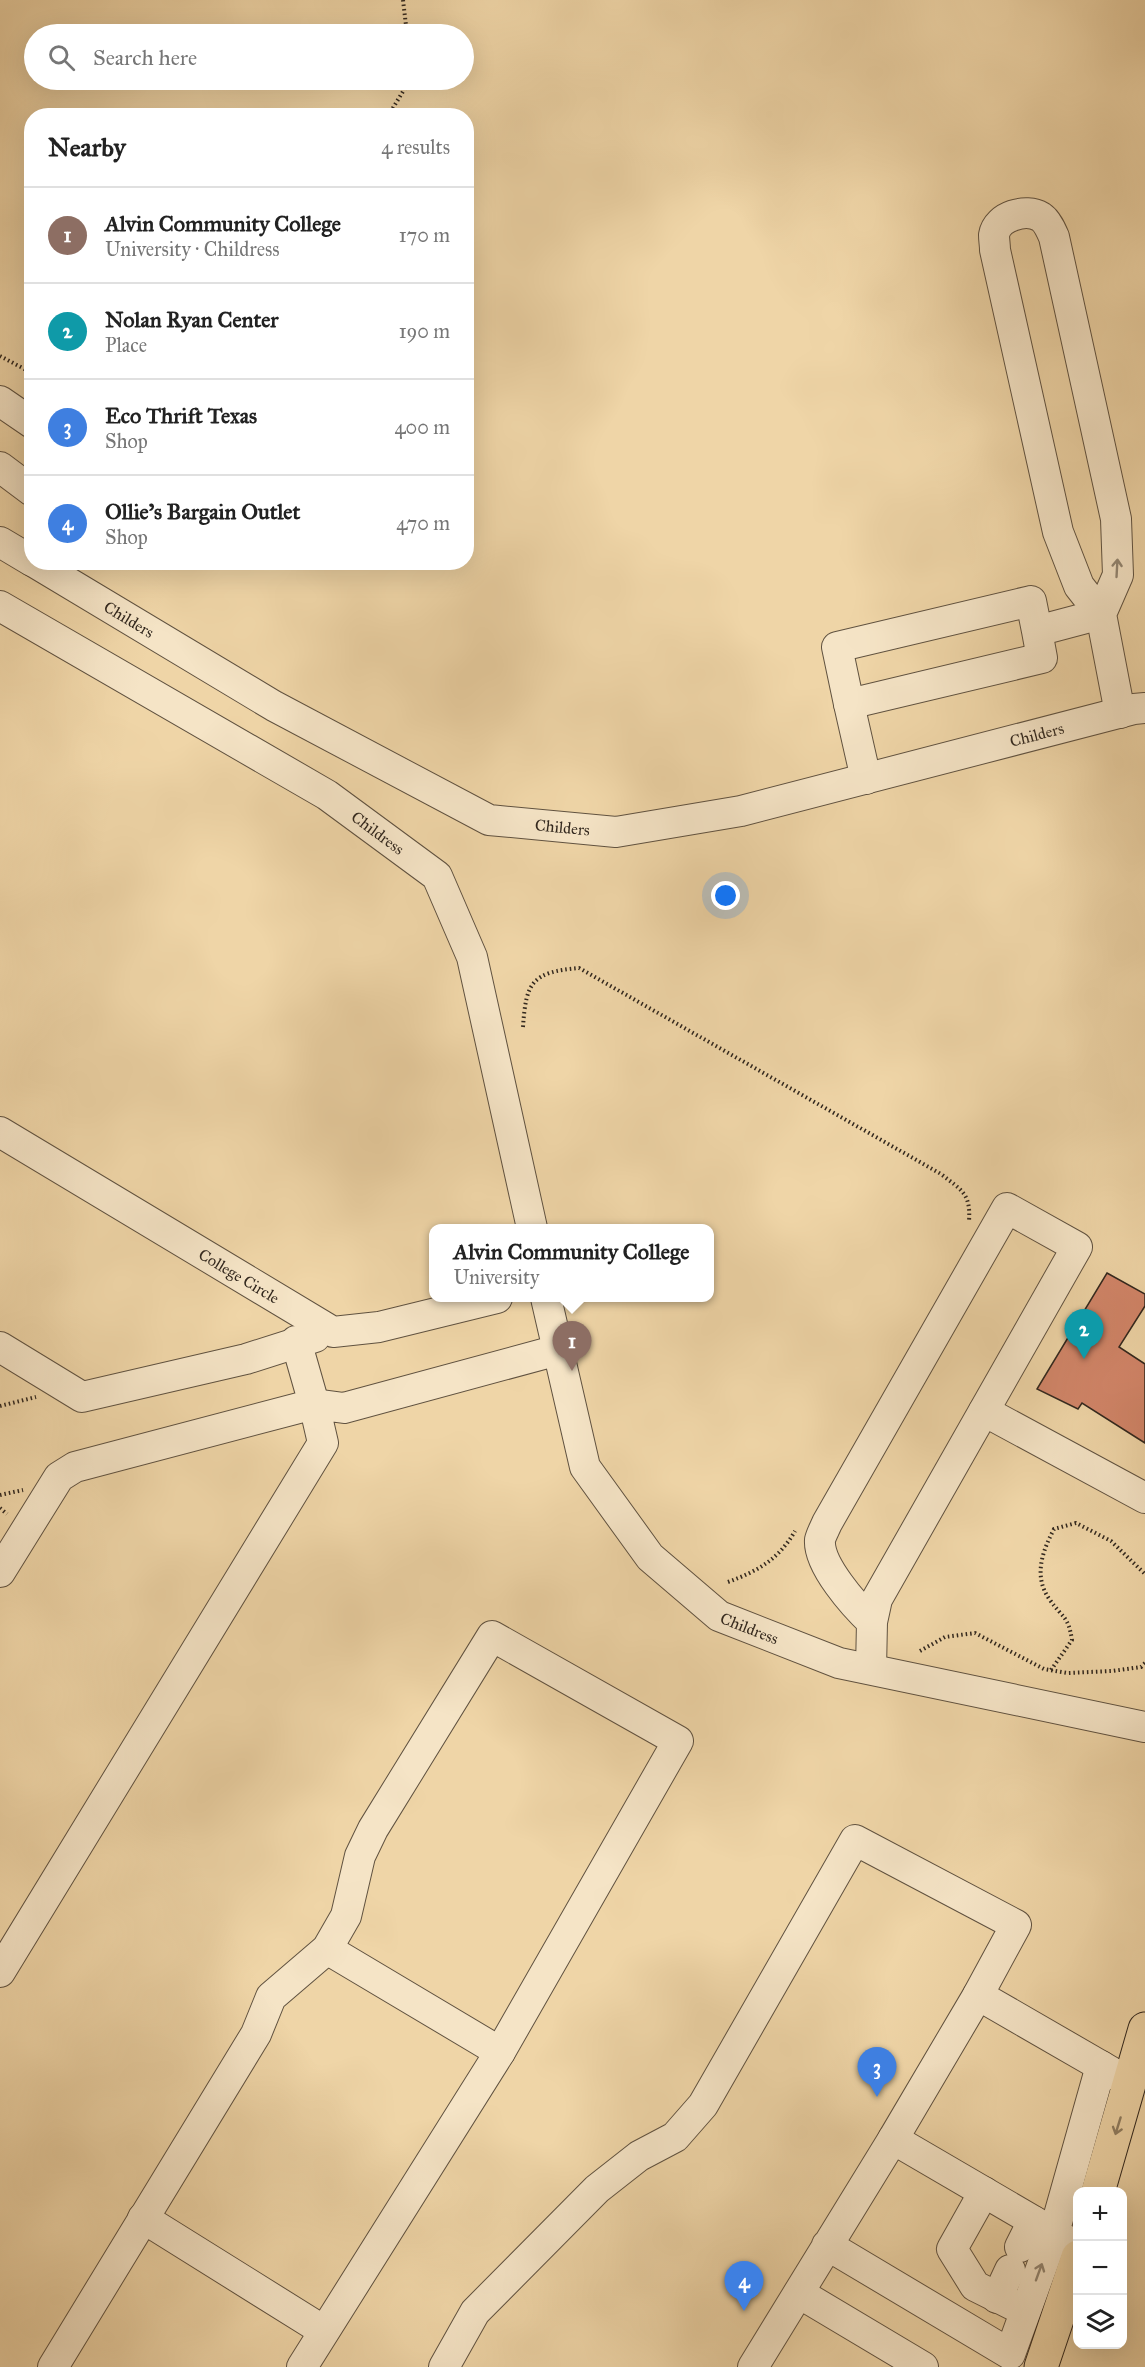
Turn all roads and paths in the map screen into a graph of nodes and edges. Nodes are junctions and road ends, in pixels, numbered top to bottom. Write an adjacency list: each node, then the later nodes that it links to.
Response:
1 (403, 0): 2 (path)
2 (406, 24)
3 (404, 90): 4 (path)
4 (393, 108)
5 (0, 356): 6 (path)
6 (24, 369)
7 (0, 401): 8 (street)
8 (24, 418)
9 (0, 467): 10 (street)
10 (24, 484)
11 (0, 542): 12 (street, Childers)
12 (24, 556)
13 (49, 570): 19 (street, Childers)
14 (0, 606): 23 (street, Childress)
15 (1101, 614): 15 (street, one-way to 15); 16 (street); 18 (street)
16 (1036, 631): 17 (street); 17 (street)
17 (849, 704): 19 (street)
18 (1132, 711): 19 (street, Childers)
19 (866, 779)
20 (523, 1027): 22 (path)
21 (0, 1132): 26 (street, College Circle)
22 (969, 1223)
23 (531, 1224)
24 (481, 1302): 26 (street)
25 (547, 1302): 29 (street, Childress)
26 (333, 1332): 27 (street)
27 (296, 1341): 28 (street); 31 (street)
28 (0, 1347)
29 (558, 1350): 31 (street); 42 (street, Childress)
30 (43, 1395): 32 (path)
31 (314, 1404): 36 (street); 46 (street)
32 (0, 1406)
33 (984, 1411): 34 (street); 39 (street); 39 (street)
34 (1145, 1498)
35 (797, 1528): 38 (path)
36 (0, 1572)
37 (1145, 1574): 43 (path)
38 (728, 1582)
39 (872, 1622): 42 (street)
40 (920, 1651): 43 (path)
41 (1145, 1663): 43 (path)
42 (871, 1669): 44 (street, Childress)
43 (1051, 1670)
44 (1145, 1727)
45 (327, 1950): 49 (street); 49 (street); 55 (street)
46 (0, 1972)
47 (978, 1995): 50 (street); 52 (street); 65 (street)
48 (1145, 2029): 51 (main road)
49 (500, 2052): 62 (street)
50 (1101, 2066): 51 (street); 56 (street)
51 (1131, 2084): 53 (main road, one-way to 53)
52 (893, 2139): 54 (street); 57 (street)
53 (1100, 2187)
54 (984, 2192): 56 (street); 60 (street)
55 (144, 2218): 62 (street); 63 (street)
56 (1055, 2234): 60 (street); 61 (street, one-way to 56)
57 (827, 2245): 59 (street); 61 (street)
58 (1073, 2269): 68 (main road)
59 (799, 2293): 66 (street); 67 (street)
60 (997, 2298): 61 (street)
61 (1025, 2312)
62 (324, 2331): 64 (street)
63 (53, 2367)
64 (302, 2367)
65 (444, 2367)
66 (753, 2367)
67 (923, 2367)
68 (1041, 2367)

